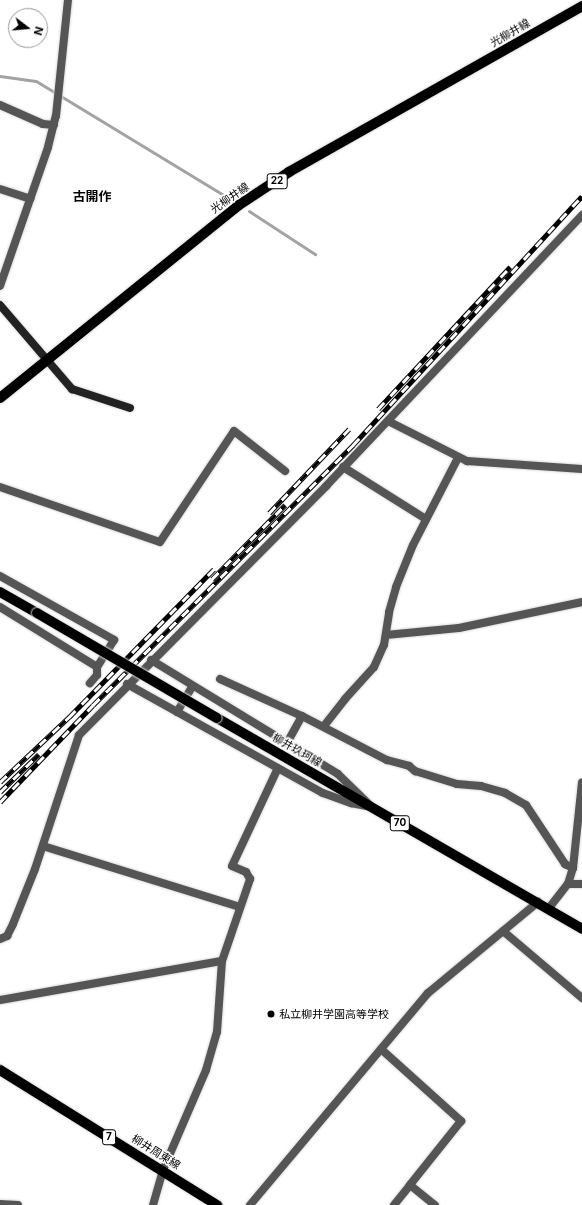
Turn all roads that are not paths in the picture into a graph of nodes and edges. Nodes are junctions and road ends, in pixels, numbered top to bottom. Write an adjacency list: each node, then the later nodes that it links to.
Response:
1 (68, 0): 4 (street)
2 (582, 6): 10 (main road, 光柳井線 / 22)
3 (0, 105): 4 (street)
4 (54, 125): 6 (street)
5 (0, 189): 6 (street)
6 (30, 199): 8 (street)
7 (582, 215): 13 (street)
8 (0, 286)
9 (0, 305): 10 (street)
10 (45, 359): 11 (main road, 光柳井線 / 22); 12 (street)
11 (0, 398)
12 (130, 408)
13 (388, 421): 14 (street); 15 (street)
14 (458, 458): 16 (street); 19 (street)
15 (343, 467): 19 (street); 25 (street)
16 (582, 469)
17 (285, 470): 18 (street)
18 (0, 487)
19 (426, 519): 24 (street)
20 (0, 576): 26 (street)
21 (0, 592): 37 (main road, 柳井玖珂線 / 70, bridge)
22 (582, 602): 24 (street)
23 (0, 608): 26 (street)
24 (386, 635): 33 (street)
25 (151, 660): 29 (street); 30 (street)
26 (97, 667): 28 (street)
27 (220, 679): 32 (street)
28 (90, 683)
29 (127, 684): 31 (street); 38 (street)
30 (192, 687): 31 (street); 34 (street)
31 (177, 712): 35 (street)
32 (302, 716): 33 (street); 34 (street)
33 (324, 726): 39 (street)
34 (287, 744): 37 (street)
35 (278, 768): 37 (street); 43 (street)
36 (582, 782): 39 (street)
37 (372, 807): 42 (main road, 柳井玖珂線 / 70)
38 (43, 846): 43 (street); 47 (street)
39 (572, 868): 40 (street)
40 (568, 884): 41 (street); 44 (street)
41 (582, 884)
42 (538, 902): 44 (main road, 柳井玖珂線 / 70); 46 (street)
43 (240, 907): 48 (street)
44 (549, 908): 45 (main road, 柳井玖珂線 / 70)
45 (582, 929)
46 (503, 931): 49 (street); 51 (street)
47 (0, 939)
48 (222, 961): 50 (street); 53 (street)
49 (582, 998)
50 (0, 1000)
51 (381, 1049): 54 (street); 59 (street)
52 (0, 1070): 53 (main road, 柳井周東線 / 7)
53 (163, 1170): 57 (street); 58 (main road, 柳井周東線 / 7)
54 (410, 1185): 60 (street); 61 (street)
55 (0, 1204): 56 (street)
56 (18, 1205)
57 (153, 1205)
58 (217, 1205)
59 (250, 1205)
60 (394, 1205)
61 (434, 1205)

